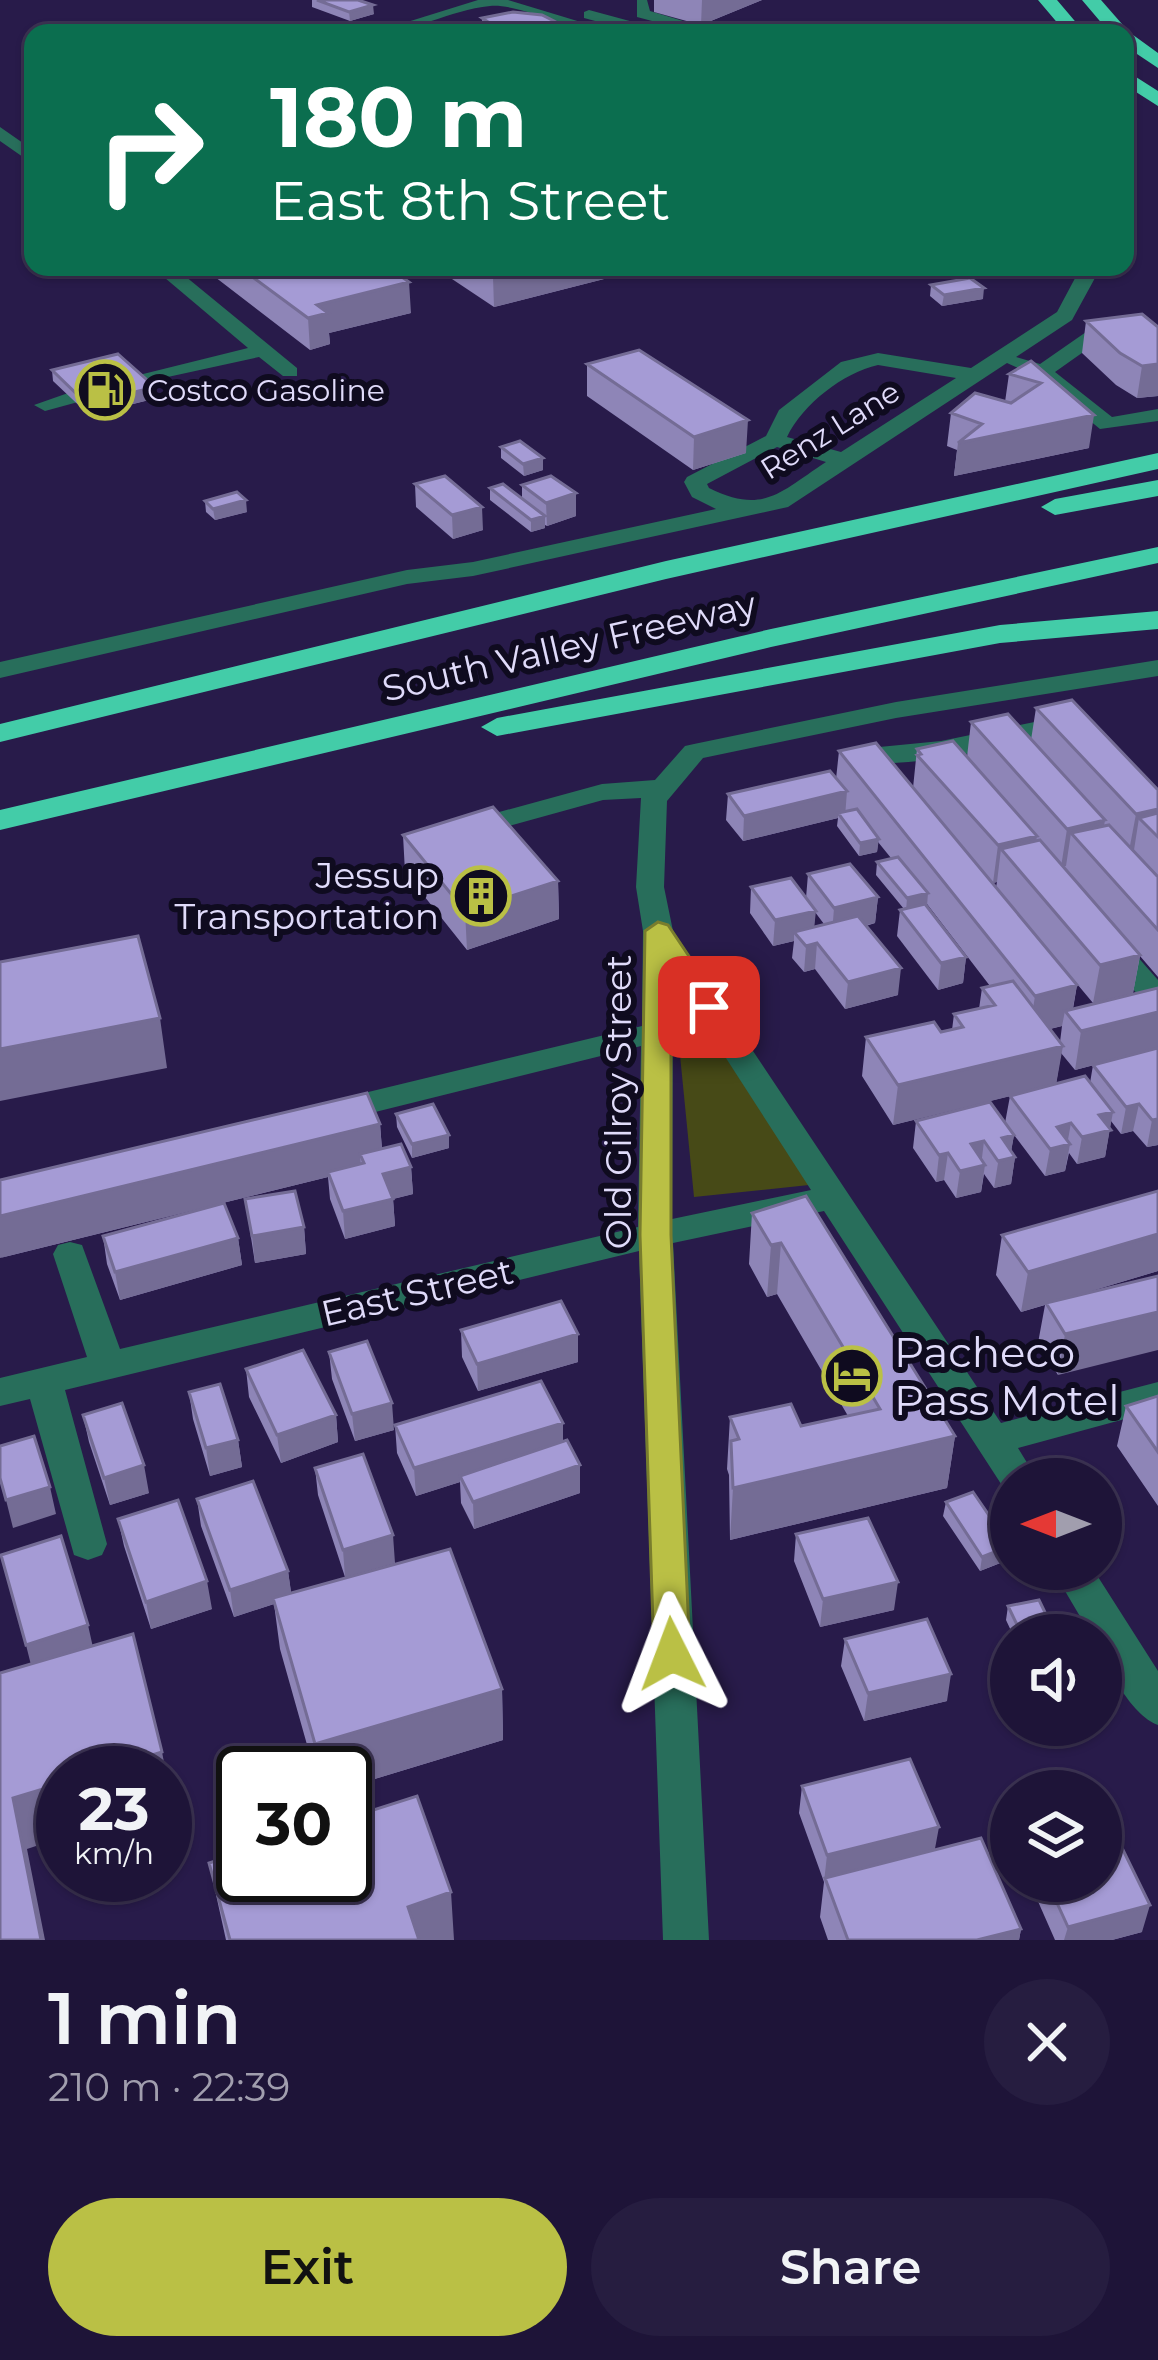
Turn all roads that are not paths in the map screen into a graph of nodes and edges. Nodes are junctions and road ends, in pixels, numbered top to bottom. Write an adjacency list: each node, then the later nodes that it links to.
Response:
1 (440, 0): 8 (street)
2 (493, 0): 7 (street); 9 (street)
3 (544, 0): 7 (street); 12 (street)
4 (1047, 0): 14 (highway)
5 (1091, 0): 15 (highway)
6 (642, 3): 13 (street)
7 (515, 9): 10 (street); 11 (street)
8 (391, 13)
9 (411, 24)
10 (465, 24)
11 (574, 24)
12 (627, 24)
13 (680, 24)
14 (1068, 24)
15 (1113, 24)
16 (1134, 43): 17 (highway)
17 (1158, 62)
18 (173, 276): 21 (street)
19 (1086, 276): 20 (street, Renz Lane)
20 (1065, 316): 22 (street, Renz Lane); 24 (street)
21 (264, 350): 23 (street); 26 (street)
22 (1000, 357): 24 (street); 25 (street, Renz Lane)
23 (290, 372)
24 (1042, 372): 29 (street)
25 (975, 375): 30 (street); 31 (street, Renz Lane)
26 (138, 382)
27 (71, 398): 28 (street)
28 (45, 405)
29 (1158, 415)
30 (776, 440): 31 (street); 34 (street)
31 (844, 460): 34 (street, Renz Lane)
32 (1158, 461): 40 (highway)
33 (1158, 488): 40 (highway, South Valley Freeway)
34 (738, 511): 38 (street, Renz Lane)
35 (1158, 554): 42 (highway, South Valley Freeway)
36 (1158, 620): 42 (highway)
37 (1158, 668): 39 (street)
38 (0, 670)
39 (840, 721): 43 (street); 44 (street)
40 (0, 735)
41 (1083, 738): 43 (street)
42 (332, 743): 46 (highway, South Valley Freeway)
43 (869, 756): 45 (street)
44 (664, 788): 47 (street); 49 (street, Old Gilroy Street)
45 (898, 791)
46 (0, 820)
47 (502, 820)
48 (1096, 927): 50 (street)
49 (658, 931): 51 (street, Old Gilroy Street); 53 (street)
50 (1150, 1008)
51 (658, 1032): 52 (street); 54 (street, Old Gilroy Street)
52 (294, 1121)
53 (835, 1197): 54 (street, East Street); 60 (street)
54 (655, 1235): 56 (street, East Street); 65 (street, Old Gilroy Street)
55 (70, 1254): 56 (street)
56 (108, 1366): 57 (street, East Street)
57 (44, 1382): 58 (street, East Street); 62 (street)
58 (0, 1392)
59 (1158, 1396): 60 (street)
60 (994, 1440): 61 (street)
61 (1005, 1458)
62 (88, 1544)
63 (1085, 1590): 64 (street)
64 (1158, 1707)
65 (686, 1940)

